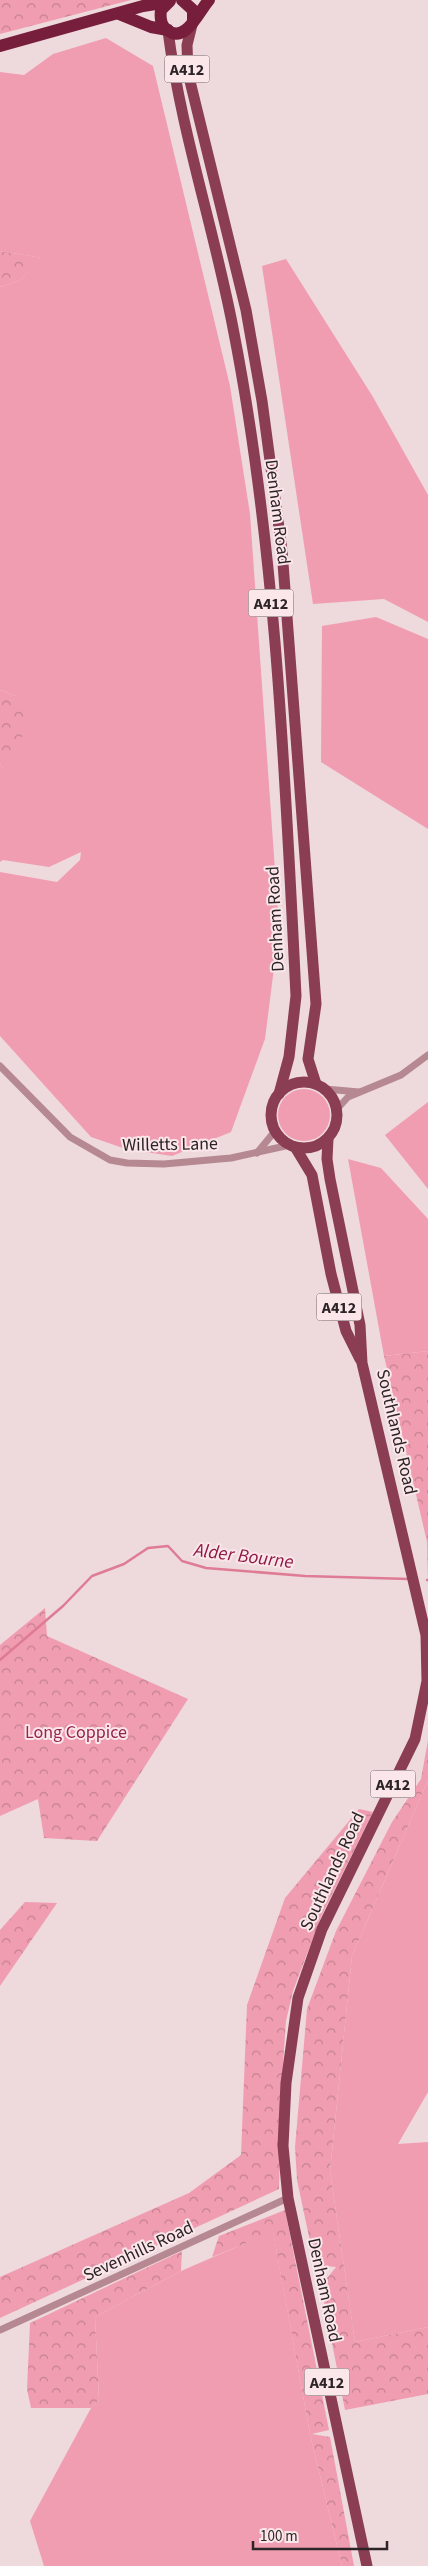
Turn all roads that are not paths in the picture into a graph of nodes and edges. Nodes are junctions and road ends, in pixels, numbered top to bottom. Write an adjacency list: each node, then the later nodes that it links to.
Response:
1 (182, 0): 5 (highway)
2 (209, 0): 5 (highway)
3 (170, 1): 4 (highway); 6 (highway)
4 (119, 14): 6 (highway); 7 (highway)
5 (192, 23): 6 (highway); 10 (main road, Denham Road / A412)
6 (168, 31): 12 (main road, Denham Road / A412)
7 (0, 46)
8 (428, 1055): 11 (street)
9 (0, 1066): 17 (street, Willetts Lane)
10 (321, 1087): 11 (street); 12 (main road); 13 (main road)
11 (359, 1092): 13 (street)
12 (279, 1094): 14 (main road)
13 (337, 1109): 15 (main road)
14 (275, 1131): 16 (main road); 17 (street)
15 (328, 1139): 16 (main road); 18 (main road, A412)
16 (292, 1146): 17 (street, Willetts Lane); 18 (main road, A412)
17 (257, 1153)
18 (362, 1363): 19 (main road, Southlands Road / A412)
19 (288, 2198): 20 (street, Sevenhills Road); 21 (main road, Denham Road / A412)
20 (0, 2330)
21 (367, 2566)

